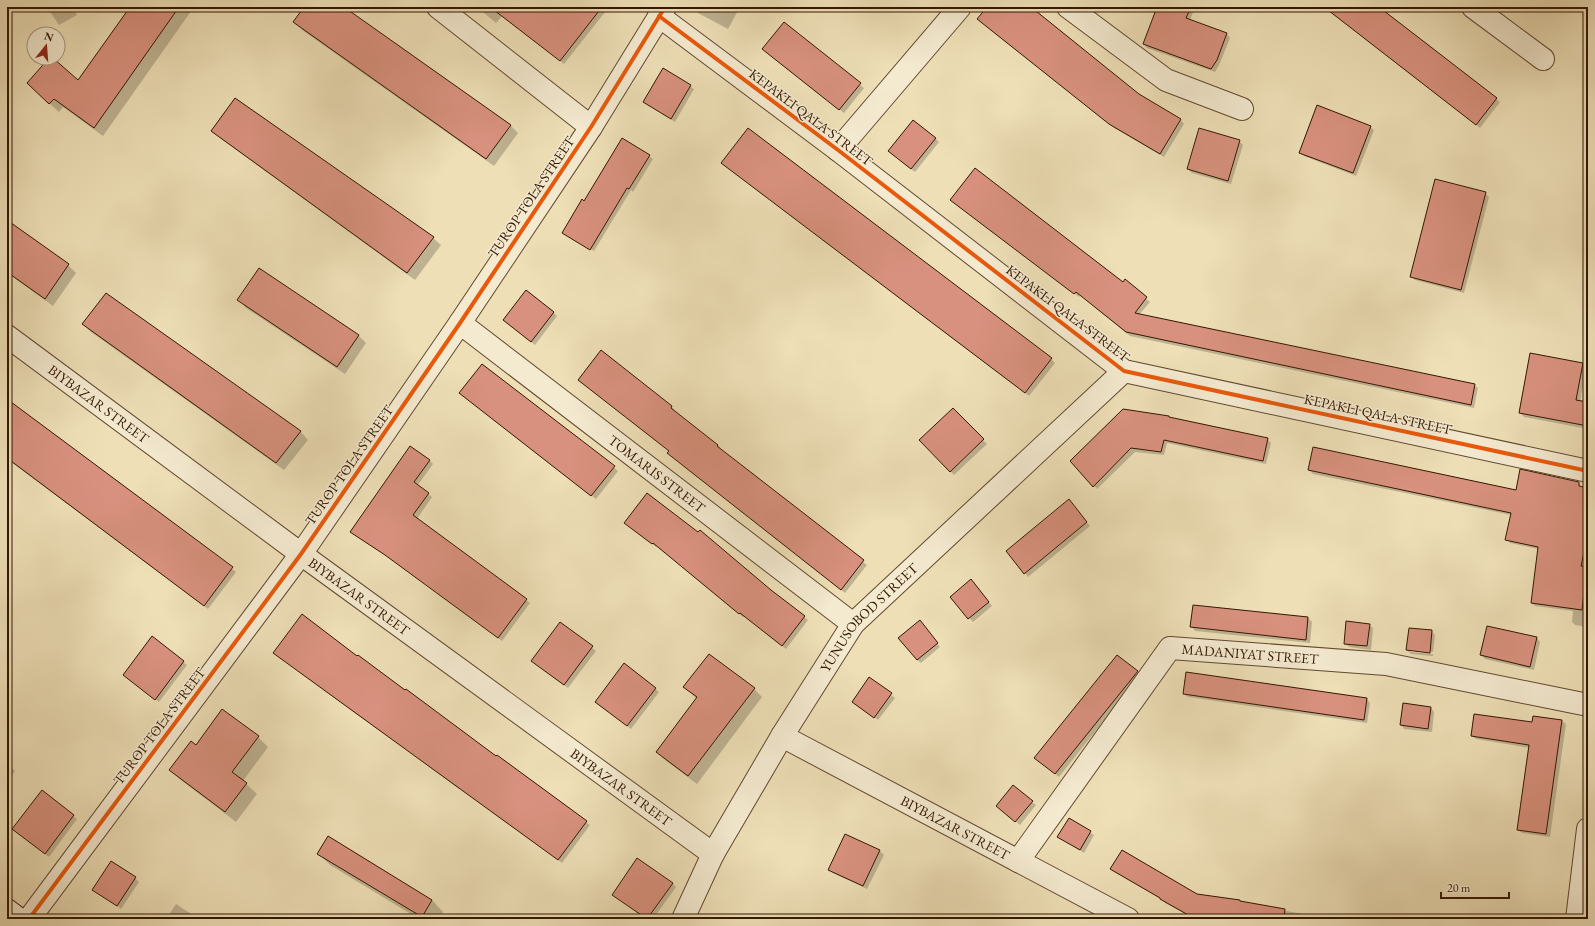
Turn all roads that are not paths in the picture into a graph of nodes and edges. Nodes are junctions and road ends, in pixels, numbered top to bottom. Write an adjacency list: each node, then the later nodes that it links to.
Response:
1 (438, 7): 8 (street)
2 (960, 7): 9 (street)
3 (1068, 7): 7 (street)
4 (1473, 7): 6 (street)
5 (662, 12): 8 (street, TUROP TOLA STREET); 9 (street, KEPAKLI QALA STREET)
6 (1543, 59)
7 (1242, 109)
8 (591, 127): 10 (street, TUROP TOLA STREET)
9 (838, 150): 12 (street, KEPAKLI QALA STREET)
10 (460, 323): 14 (street, TUROP TOLA STREET); 15 (street, TOMARIS STREET)
11 (7, 336): 14 (street, BIYBAZAR STREET)
12 (1124, 370): 13 (street, KEPAKLI QALA STREET); 15 (street, YUNUSOBOD STREET)
13 (1588, 471)
14 (301, 554): 19 (street, BIYBAZAR STREET); 23 (street, TUROP TOLA STREET)
15 (854, 624): 17 (street, YUNUSOBOD STREET)
16 (1588, 705): 20 (street, MADANIYAT STREET)
17 (782, 736): 19 (street, YUNUSOBOD STREET); 20 (street, BIYBAZAR STREET)
18 (1588, 829): 26 (street)
19 (713, 854): 24 (street, YUNUSOBOD STREET)
20 (1018, 861): 25 (street, BIYBAZAR STREET)
21 (7, 910): 22 (street)
22 (19, 919)
23 (29, 919)
24 (683, 919)
25 (1128, 919)
26 (1578, 919)

